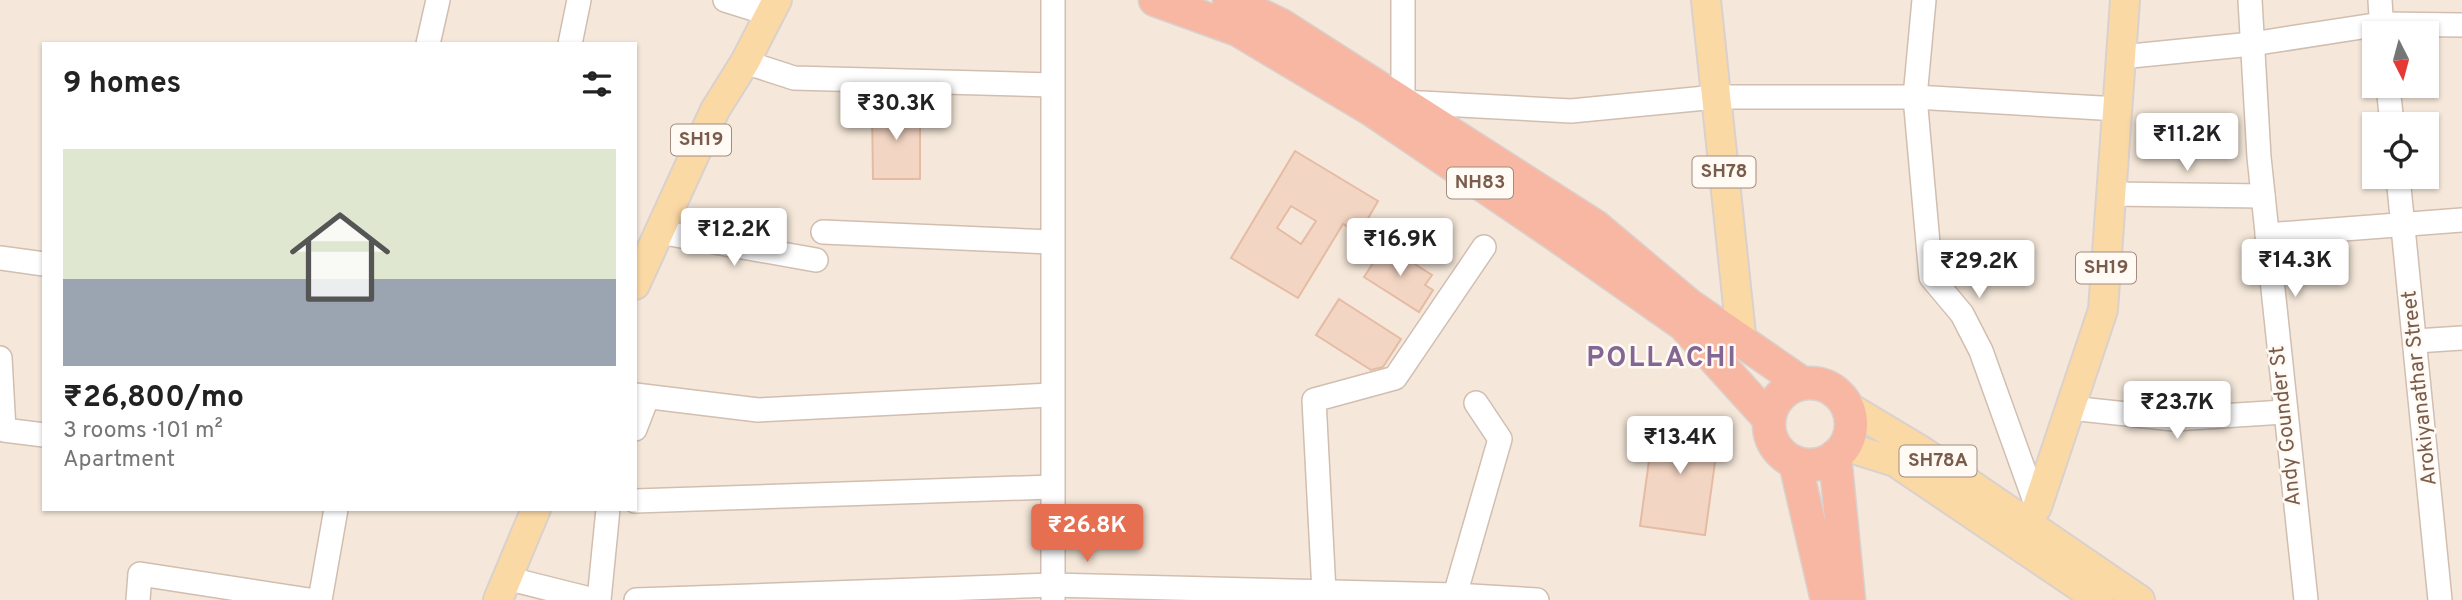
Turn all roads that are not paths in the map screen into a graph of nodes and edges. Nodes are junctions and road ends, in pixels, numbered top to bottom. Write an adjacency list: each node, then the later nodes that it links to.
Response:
1 (438, 0): 18 (street)
2 (579, 0): 19 (street)
3 (725, 0): 13 (street)
4 (1053, 0): 23 (street)
5 (1155, 0): 54 (highway, NH83)
6 (1229, 0): 26 (highway, NH83)
7 (1403, 0): 26 (street)
8 (1706, 0): 24 (main road, SH78)
9 (1924, 0): 25 (street)
10 (2125, 0): 21 (main road, SH19)
11 (2250, 0): 20 (street, Andy Gounder St)
12 (2380, 0): 14 (street)
13 (773, 7): 22 (main road, SH19)
14 (2381, 21)
15 (2462, 25): 16 (street)
16 (2440, 26)
17 (2362, 31): 20 (street)
18 (428, 42)
19 (570, 42)
20 (2252, 44): 21 (street); 30 (street, Andy Gounder St)
21 (2121, 57): 27 (main road, SH19)
22 (745, 62): 23 (street); 36 (main road, SH19)
23 (1052, 85): 35 (street)
24 (1716, 97): 25 (street); 26 (street); 44 (main road, SH78)
25 (1915, 97): 27 (street); 63 (street)
26 (1403, 102): 44 (highway, NH83)
27 (2118, 109): 29 (main road, SH19)
28 (2399, 189): 32 (street, Arokiyanathar Street)
29 (2111, 194): 30 (street); 51 (main road, SH19)
30 (2263, 196): 34 (street, Andy Gounder St)
31 (2462, 220): 32 (street)
32 (2403, 225): 34 (street); 43 (street, Arokiyanathar Street)
33 (823, 232): 35 (street)
34 (2267, 235): 52 (street, Andy Gounder St)
35 (1051, 242): 48 (street)
36 (648, 247): 39 (street); 41 (main road, SH19)
37 (1483, 247): 66 (street)
38 (0, 258): 40 (street)
39 (816, 260)
40 (42, 264)
41 (637, 279)
42 (2462, 338): 43 (street)
43 (2416, 341): 80 (street, Arokiyanathar Street)
44 (1742, 344): 46 (highway, NH83)
45 (0, 358): 55 (street)
46 (1802, 383): 50 (highway, NH83); 54 (highway)
47 (641, 396): 48 (street); 53 (street)
48 (1051, 396): 58 (street)
49 (1476, 403): 67 (street)
50 (1847, 406): 56 (highway); 63 (main road, SH78A)
51 (2070, 408): 52 (street); 63 (main road, SH19)
52 (2284, 412): 79 (street, Andy Gounder St)
53 (637, 418)
54 (1769, 419): 57 (highway, NH83)
55 (42, 435)
56 (1839, 451): 57 (highway); 76 (highway); 77 (main road)
57 (1795, 462): 75 (highway, NH83)
58 (1051, 487): 59 (street); 65 (street)
59 (637, 500)
60 (335, 511): 70 (street)
61 (535, 511): 64 (main road)
62 (608, 511): 72 (street)
63 (2031, 515): 78 (main road, SH78A)
64 (502, 589): 71 (street)
65 (1053, 592): 66 (street); 73 (street)
66 (1324, 592): 67 (street)
67 (1455, 595): 74 (street)
68 (138, 600): 69 (street)
69 (309, 600)
70 (320, 600)
71 (594, 600)
72 (600, 600)
73 (636, 600)
74 (1537, 600)
75 (1827, 600)
76 (1849, 600)
77 (2099, 600)
78 (2140, 600)
79 (2306, 600)
80 (2440, 600)

